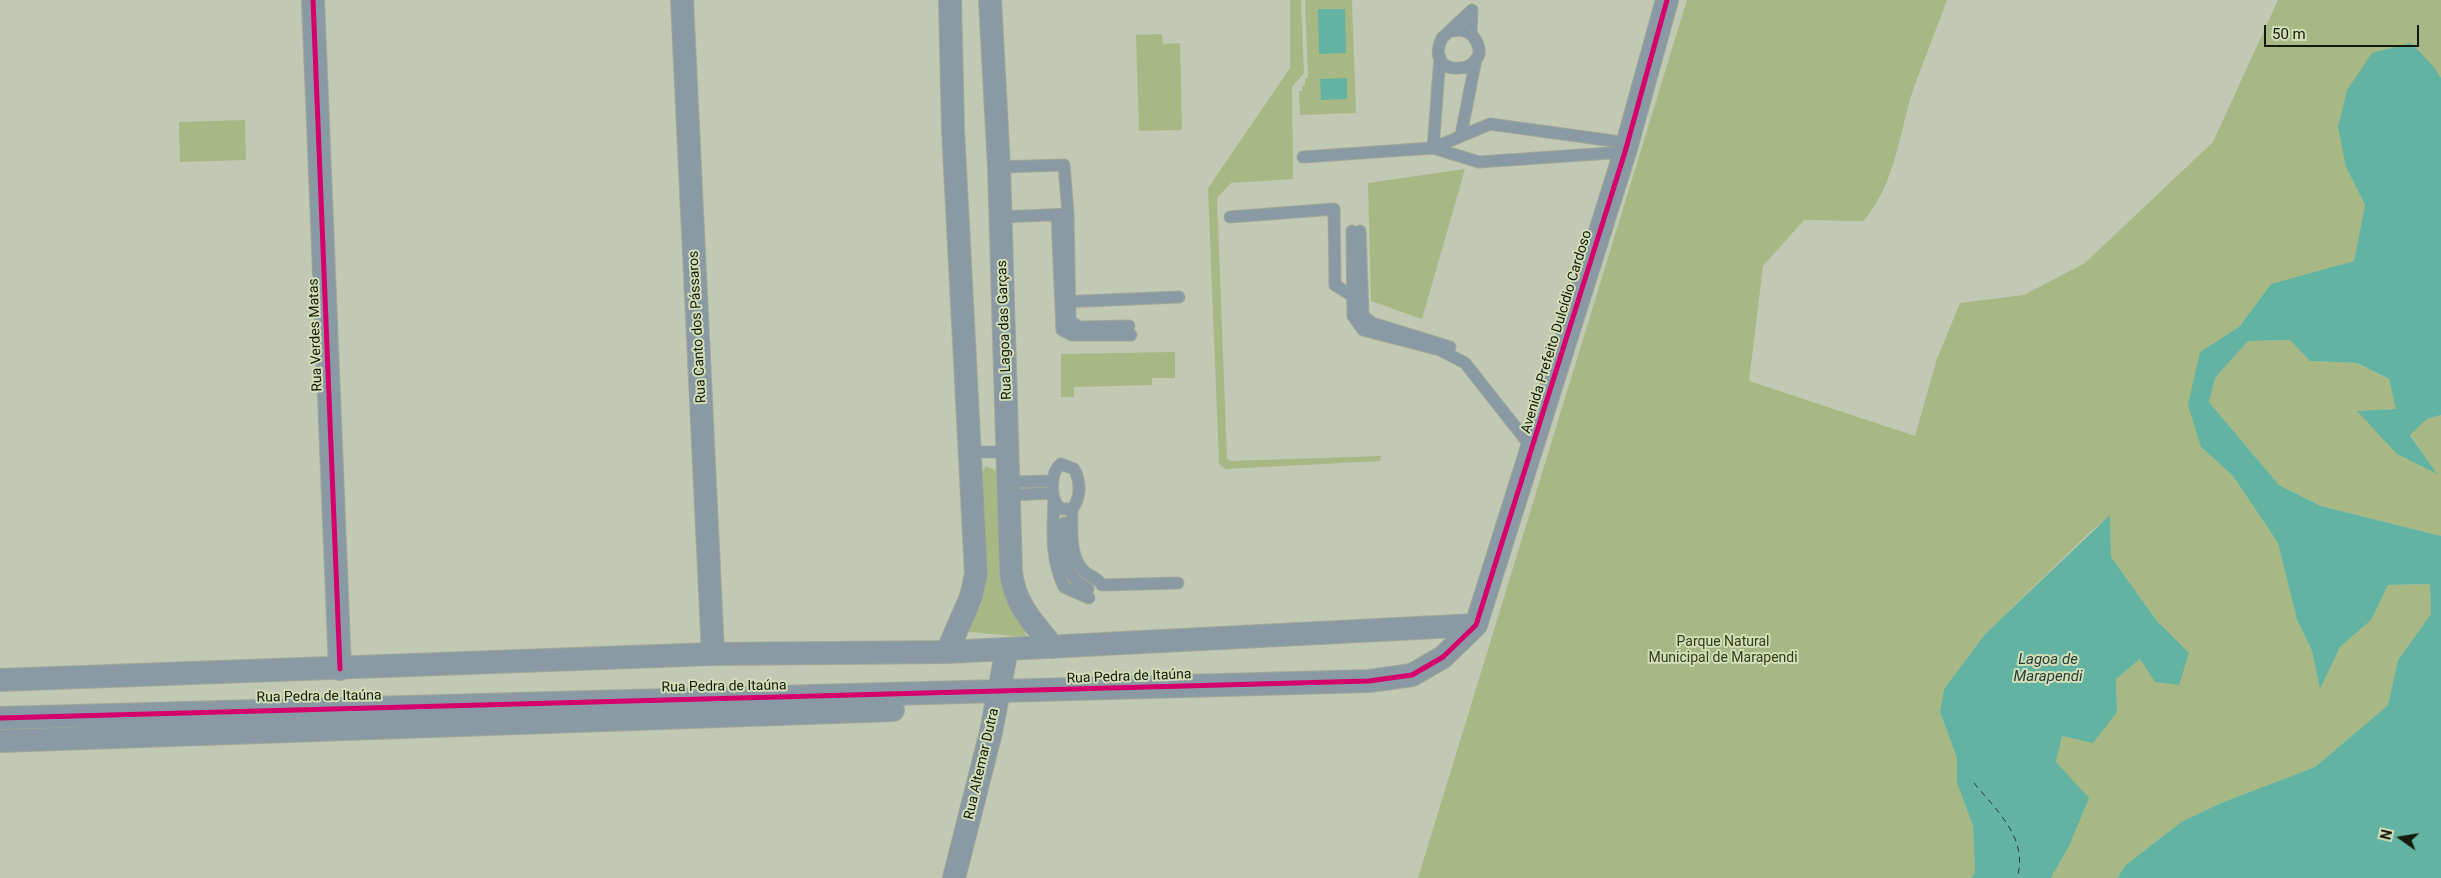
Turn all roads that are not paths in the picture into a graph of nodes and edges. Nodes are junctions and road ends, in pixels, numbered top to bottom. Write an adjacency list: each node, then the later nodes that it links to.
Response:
1 (313, 0): 38 (street, Rua Verdes Matas)
2 (682, 0): 36 (street, Rua Canto dos Pássaros)
3 (950, 0): 25 (street)
4 (990, 0): 15 (street, Rua Lagoa das Garças)
5 (1667, 0): 12 (street, Avenida Prefeito Dulcídio Cardoso)
6 (1473, 5): 7 (lane); 8 (lane)
7 (1452, 31): 8 (lane); 9 (lane)
8 (1471, 34): 10 (lane)
9 (1440, 57): 10 (lane); 13 (lane)
10 (1477, 58): 11 (lane)
11 (1461, 135): 12 (lane); 13 (lane)
12 (1626, 147): 13 (lane); 24 (street, Avenida Prefeito Dulcídio Cardoso)
13 (1433, 148): 14 (lane)
14 (1302, 157)
15 (999, 167): 16 (lane); 17 (street, Rua Lagoa das Garças)
16 (1062, 215): 17 (lane); 22 (lane)
17 (1001, 217): 26 (street, Rua Lagoa das Garças)
18 (1230, 217): 21 (lane)
19 (1356, 231): 21 (lane)
20 (1179, 297): 22 (lane)
21 (1358, 298): 24 (lane)
22 (1064, 302): 23 (lane)
23 (1130, 330)
24 (1534, 446): 32 (street, Avenida Prefeito Dulcídio Cardoso)
25 (970, 452): 26 (lane); 35 (street)
26 (1009, 452): 28 (street, Rua Lagoa das Garças)
27 (1053, 481): 28 (lane); 29 (lane); 30 (lane)
28 (1010, 489): 29 (lane); 33 (street, Rua Lagoa das Garças)
29 (1054, 496): 30 (lane); 30 (lane)
30 (1068, 509): 31 (lane)
31 (1178, 582)
32 (1476, 625): 33 (street, Rua Pedra de Itaúna); 37 (street, Avenida Prefeito Dulcídio Cardoso)
33 (1054, 647): 34 (street, Rua Pedra de Itaúna)
34 (1007, 649): 35 (street, Rua Pedra de Itaúna); 41 (street, Rua Altemar Dutra)
35 (947, 652): 36 (street, Rua Pedra de Itaúna)
36 (713, 654): 38 (street, Rua Pedra de Itaúna)
37 (1443, 657): 41 (street, Rua Pedra de Itaúna)
38 (340, 669): 40 (street, Rua Pedra de Itaúna)
39 (1432, 678): 41 (street)
40 (0, 680)
41 (997, 699): 42 (street, Rua Pedra de Itaúna); 43 (street); 44 (street, Rua Altemar Dutra)
42 (0, 718)
43 (0, 741)
44 (954, 878)

